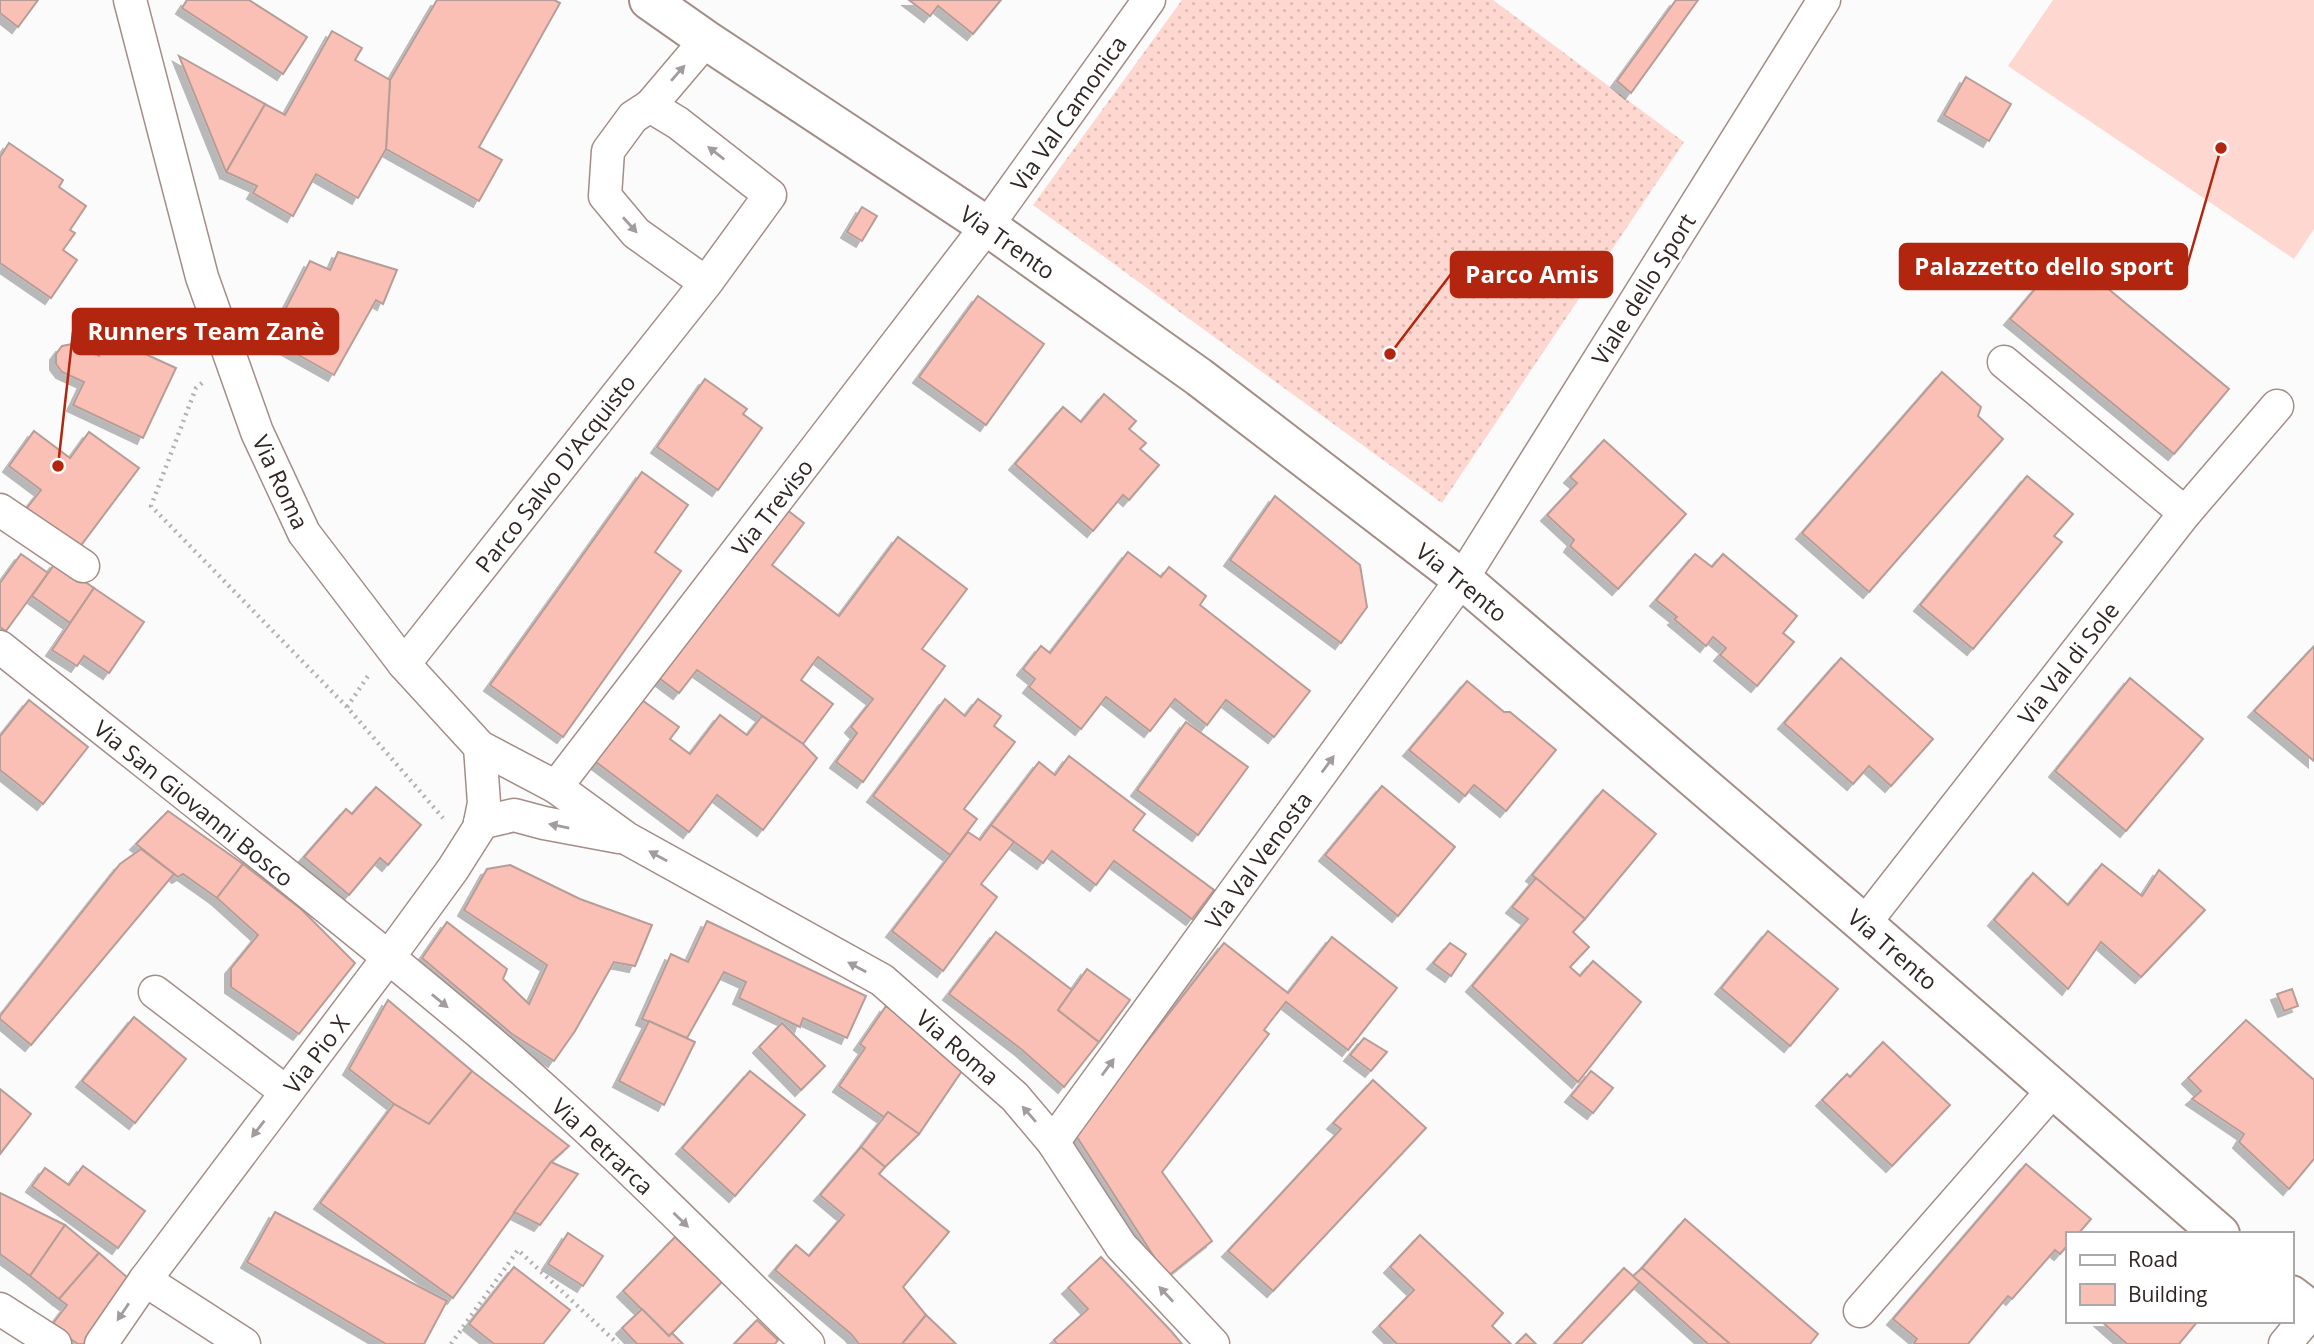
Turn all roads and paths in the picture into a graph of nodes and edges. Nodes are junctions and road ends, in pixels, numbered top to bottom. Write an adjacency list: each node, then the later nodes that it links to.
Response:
1 (130, 0): 9 (street, Via Roma)
2 (649, 0): 5 (street, Via Trento)
3 (1149, 0): 7 (street, Via Val Camonica)
4 (1824, 0): 15 (street, Viale dello Sport)
5 (706, 40): 6 (street, one-way to 5); 7 (street, Via Trento)
6 (650, 106): 8 (street, one-way to 8); 8 (street, Parco Salvo D'Acquisto, one-way to 6)
7 (988, 226): 15 (street, Via Trento); 21 (street, Via Treviso)
8 (706, 283): 17 (street, Parco Salvo D'Acquisto)
9 (229, 353): 17 (street, Via Roma); 19 (path)
10 (2004, 362): 13 (street)
11 (2277, 406): 13 (street, Via Val di Sole)
12 (0, 510): 14 (street)
13 (2186, 513): 25 (street, Via Val di Sole)
14 (83, 566)
15 (1462, 579): 25 (street, Via Trento); 30 (street, Via Val Venosta, one-way to 15)
16 (0, 647): 26 (street, Via San Giovanni Bosco)
17 (404, 664): 20 (street, Via Roma)
18 (369, 674): 19 (path)
19 (347, 707): 23 (path)
20 (480, 747): 21 (street, Via Roma); 22 (street, Via Pio X)
21 (556, 787): 24 (street, Via Roma)
22 (480, 823): 24 (street, Via Roma, one-way to 22); 26 (street, Via Pio X)
23 (449, 827)
24 (626, 838): 30 (street, Via Roma, one-way to 24)
25 (1864, 924): 28 (street, Via Trento)
26 (388, 958): 29 (street, Via Pio X); 41 (street, Via Petrarca, one-way to 41)
27 (155, 992): 29 (street)
28 (2054, 1089): 31 (street, Via Trento); 35 (street)
29 (286, 1093): 32 (street, Via Pio X, one-way to 32)
30 (1054, 1142): 42 (street, Via Roma, one-way to 30)
31 (2218, 1232)
32 (145, 1279): 37 (street, Via Pio X, one-way to 37); 38 (street)
33 (2308, 1307): 43 (street)
34 (0, 1309): 36 (street)
35 (1860, 1311)
36 (55, 1344)
37 (101, 1344)
38 (244, 1344)
39 (451, 1344): 40 (path)
40 (618, 1344)
41 (808, 1344)
42 (1213, 1344)
43 (2285, 1344)

